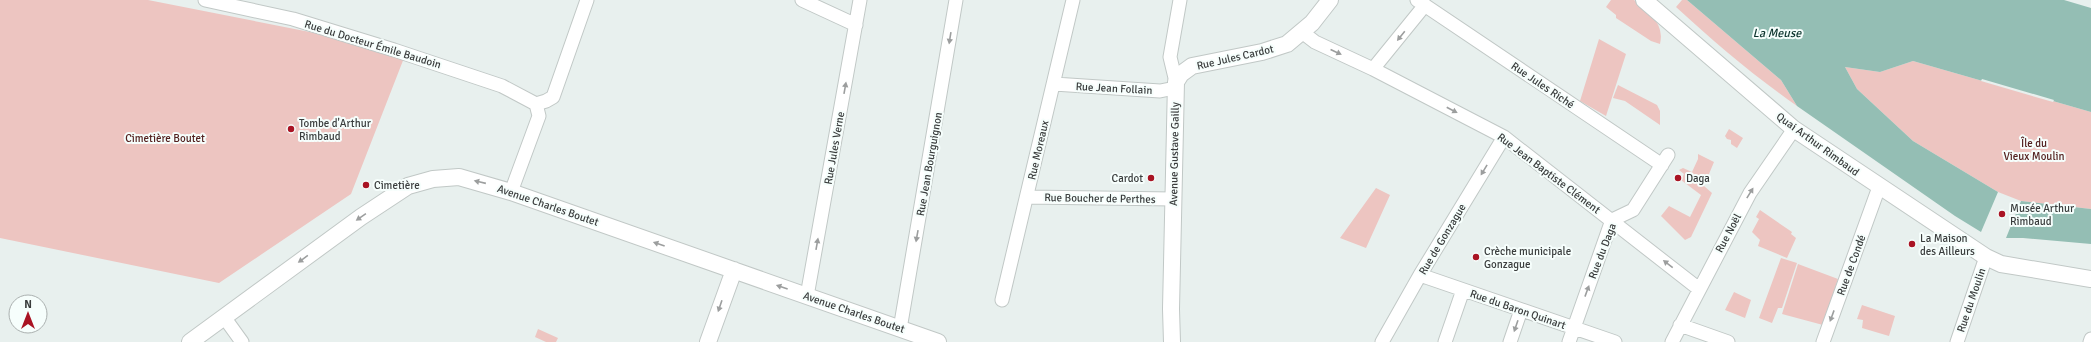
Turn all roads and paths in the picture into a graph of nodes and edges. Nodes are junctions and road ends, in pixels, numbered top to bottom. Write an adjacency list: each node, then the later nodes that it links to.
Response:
1 (205, 0): 10 (street, Rue du Docteur Émile Baudoin)
2 (587, 0): 17 (street)
3 (802, 0): 12 (street)
4 (860, 0): 12 (street, Rue Jules Verne)
5 (956, 0): 39 (street, Rue Jean Bourguignon, one-way to 39)
6 (1073, 0): 15 (street, Rue Moreaux)
7 (1180, 0): 16 (street, Avenue Gustave Gailly)
8 (1330, 0): 13 (main road, Rue Jules Cardot)
9 (1644, 0): 18 (main road, Quai Arthur Rimbaud)
10 (230, 2): 17 (street, Rue du Docteur Émile Baudoin)
11 (1421, 3): 14 (street, Rue Jules Riché, one-way to 14); 20 (street, Rue Jules Riché)
12 (856, 25): 32 (street, Rue Jules Verne, one-way to 12)
13 (1302, 32): 14 (street, Rue Jean Baptiste Clément, one-way to 14); 16 (main road, Rue Jules Cardot)
14 (1373, 69): 19 (street, Rue Jean Baptiste Clément, one-way to 19)
15 (1054, 84): 16 (street, Rue Jean Follain); 23 (street, Rue Moreaux)
16 (1175, 85): 24 (main road, Avenue Gustave Gailly)
17 (536, 104): 22 (street)
18 (1794, 129): 21 (main road, Quai Arthur Rimbaud); 30 (street, Rue Noël, one-way to 18)
19 (1504, 137): 25 (street, Rue Jean Baptiste Clément); 28 (street, Rue de Gonzague, one-way to 28)
20 (1665, 160): 25 (street, Rue du Daga)
21 (1879, 187): 26 (main road, Quai Arthur Rimbaud); 53 (street, Rue de Condé, one-way to 53)
22 (511, 192): 27 (main road, Avenue Charles Boutet, one-way to 22); 36 (main road, Avenue Charles Boutet, one-way to 36)
23 (1027, 197): 24 (street, Rue Boucher de Perthes); 33 (street, Rue Moreaux)
24 (1173, 199): 34 (main road, Avenue Gustave Gailly)
25 (1612, 220): 30 (street, Rue Jean Baptiste Clément, one-way to 25); 38 (street, Rue du Daga, one-way to 25)
26 (1986, 257): 29 (main road, Quai Arthur Rimbaud); 54 (street, Rue du Moulin)
27 (734, 270): 32 (main road, Avenue Charles Boutet, one-way to 27); 42 (main road, one-way to 42)
28 (1420, 275): 31 (street, Rue du Baron Quinart); 46 (street, Rue de Gonzague)
29 (2091, 279)
30 (1699, 289): 37 (street, Rue Noël)
31 (1463, 290): 35 (street, Rue du Baron Quinart); 47 (street)
32 (807, 296): 39 (main road, Avenue Charles Boutet)
33 (1002, 300)
34 (1171, 309): 44 (main road); 45 (main road)
35 (1521, 310): 38 (street, Rue du Baron Quinart); 48 (street, one-way to 48)
36 (224, 317): 40 (main road, Avenue Charles Boutet); 41 (street)
37 (1680, 325): 51 (street, Rue Noël); 52 (street)
38 (1574, 328): 49 (street, Rue du Daga); 50 (street, Rue du Baron Quinart)
39 (900, 329): 43 (main road, Avenue Charles Boutet)
40 (190, 342)
41 (242, 342)
42 (708, 342)
43 (938, 342)
44 (1168, 342)
45 (1172, 342)
46 (1382, 342)
47 (1445, 342)
48 (1510, 342)
49 (1569, 342)
50 (1615, 342)
51 (1672, 342)
52 (1728, 342)
53 (1823, 342)
54 (1957, 342)

